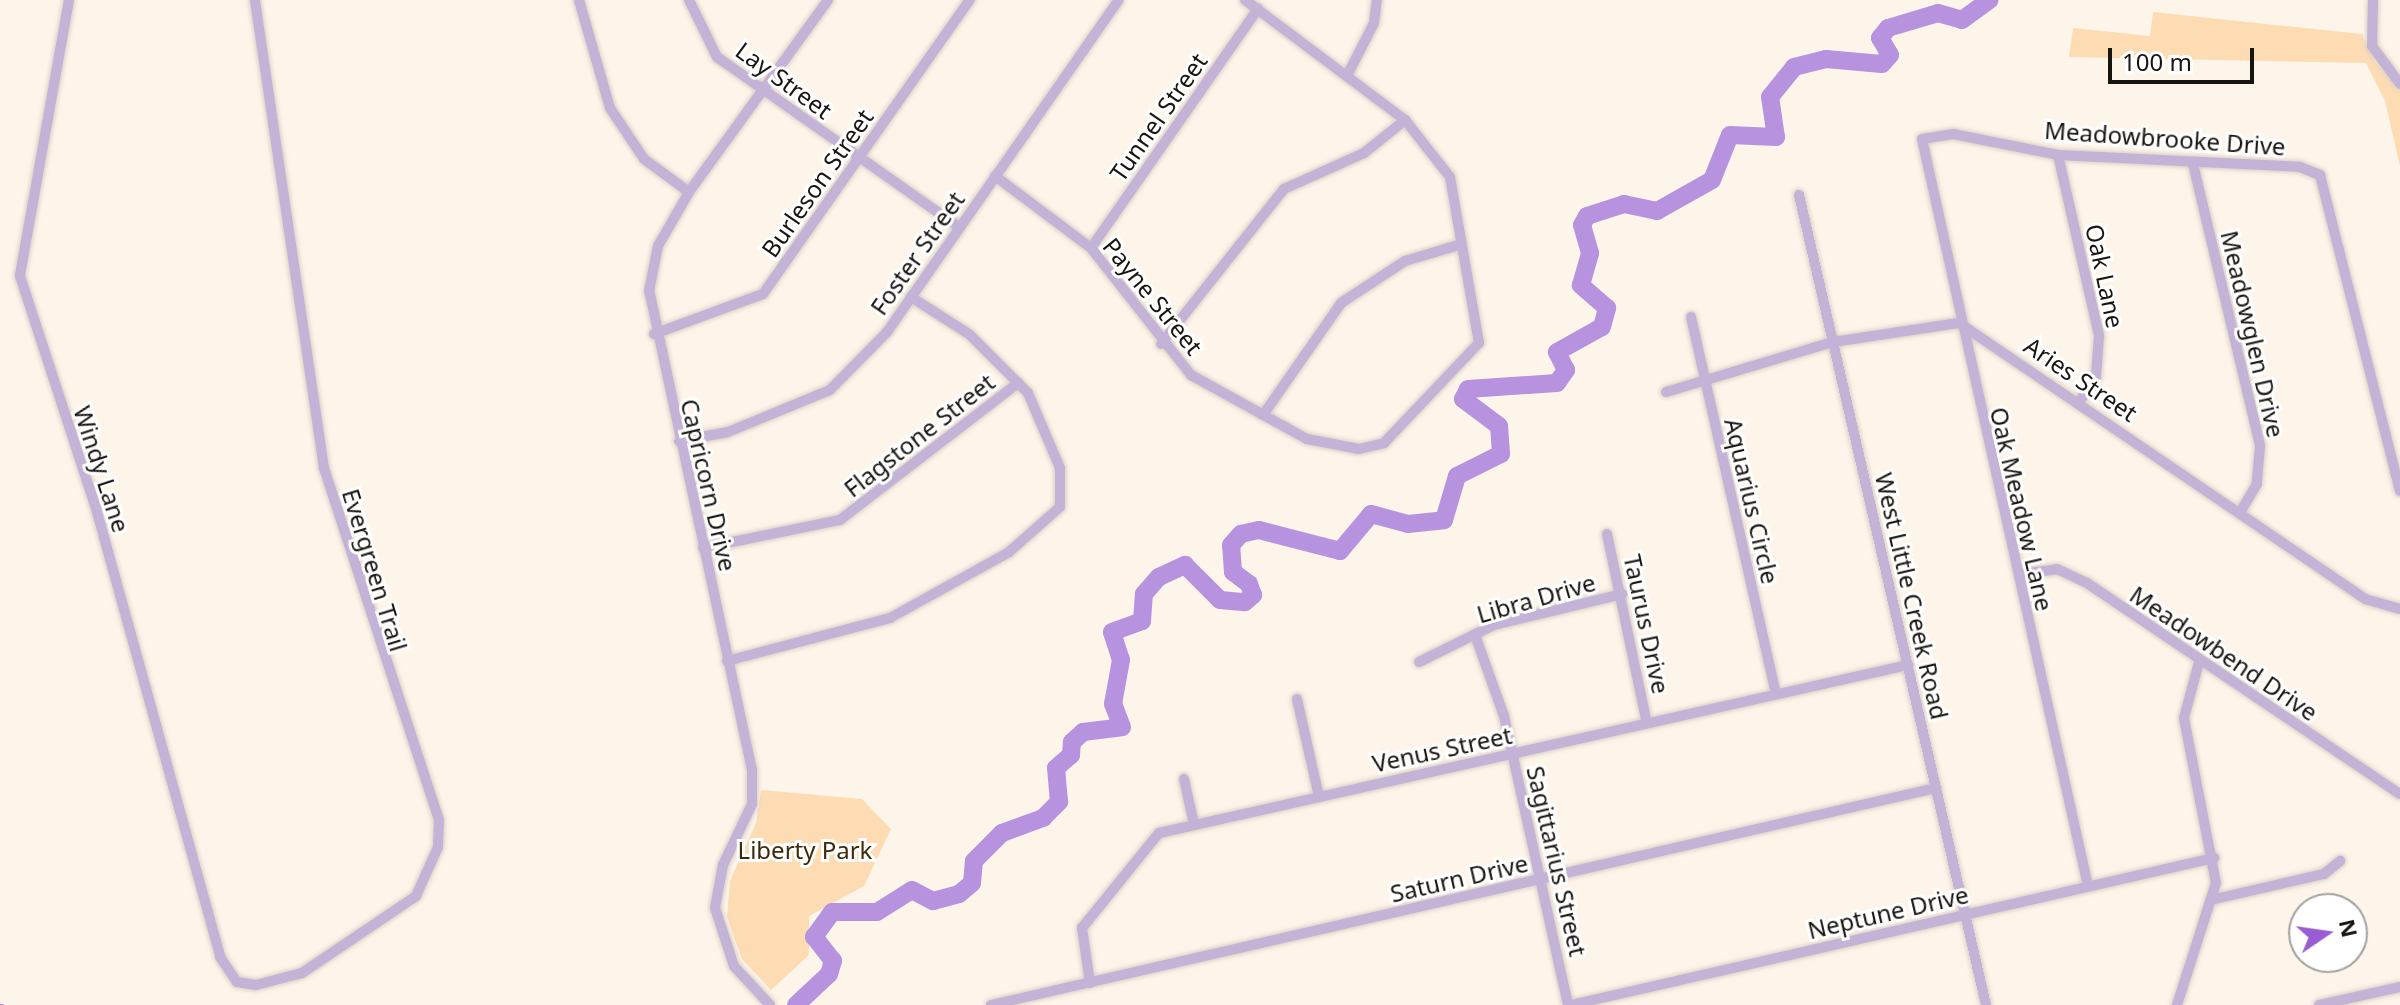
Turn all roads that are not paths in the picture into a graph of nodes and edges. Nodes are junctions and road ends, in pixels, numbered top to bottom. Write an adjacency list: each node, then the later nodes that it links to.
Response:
1 (69, 0): 65 (street, Windy Lane)
2 (255, 0): 65 (street, Evergreen Trail)
3 (579, 0): 21 (street)
4 (689, 0): 14 (street, Lay Street)
5 (828, 0): 14 (street, Capricorn Drive)
6 (970, 0): 18 (street, Burleson Street)
7 (1119, 0): 20 (street, Foster Street)
8 (1245, 0): 11 (street)
9 (1377, 0): 12 (street)
10 (2373, 0): 13 (street)
11 (1258, 9): 12 (street); 25 (street, Tunnel Street)
12 (1348, 74): 15 (street)
13 (2400, 84)
14 (761, 88): 18 (street, Lay Street); 21 (street, Capricorn Drive)
15 (1405, 120): 24 (street); 31 (street)
16 (1922, 139): 17 (street, Meadowbrooke Drive); 28 (street, Oak Meadow Lane)
17 (2058, 155): 19 (street, Meadowbrooke Drive); 35 (street, Oak Lane)
18 (859, 159): 23 (street, Lay Street); 29 (street, Burleson Street)
19 (2193, 164): 38 (street, Meadowbrooke Drive); 39 (street, Meadowglen Drive)
20 (995, 176): 23 (street, Foster Street); 25 (street, Payne Street)
21 (689, 192): 29 (street, Capricorn Drive)
22 (1799, 195): 30 (street, West Little Creek Road)
23 (959, 227): 26 (street, Foster Street)
24 (1462, 244): 36 (street); 36 (street, Payne Street)
25 (1091, 248): 31 (street, Payne Street)
26 (911, 297): 32 (street); 37 (street, Foster Street)
27 (1691, 317): 33 (street, Aquarius Circle)
28 (1959, 323): 30 (street); 35 (street, Aries Street); 42 (street, Oak Meadow Lane)
29 (654, 334): 37 (street, Capricorn Drive)
30 (1833, 342): 33 (street); 49 (street, West Little Creek Road)
31 (1161, 344): 36 (street, Payne Street)
32 (1018, 383): 41 (street, Flagstone Street); 46 (street)
33 (1705, 384): 34 (street); 50 (street, Aquarius Circle)
34 (1666, 392)
35 (2080, 401): 39 (street, Aries Street)
36 (1263, 415)
37 (679, 441): 41 (street, Capricorn Drive)
38 (2400, 491)
39 (2241, 511): 44 (street, Aries Street)
40 (1607, 534): 43 (street, Taurus Drive)
41 (703, 548): 46 (street, Capricorn Drive)
42 (2019, 574): 48 (street, Meadowbend Drive); 62 (street, Oak Meadow Lane)
43 (1622, 594): 45 (street, Libra Drive); 52 (street, Taurus Drive)
44 (2400, 609)
45 (1475, 635): 47 (street, Libra Drive); 53 (street, Sagittarius Street)
46 (727, 661): 68 (street, Capricorn Drive)
47 (1419, 662)
48 (2199, 662): 56 (street, Meadowbend Drive); 59 (street)
49 (1908, 665): 50 (street, Venus Street); 55 (street, West Little Creek Road)
50 (1776, 693): 52 (street, Venus Street)
51 (1297, 699): 57 (street)
52 (1647, 723): 53 (street, Venus Street)
53 (1512, 754): 57 (street, Venus Street); 61 (street, Sagittarius Street)
54 (1184, 779): 58 (street)
55 (1936, 788): 61 (street, Saturn Drive); 64 (street, West Little Creek Road)
56 (2400, 794)
57 (1319, 797): 58 (street, Venus Street)
58 (1194, 824): 66 (street, Venus Street)
59 (2214, 858): 62 (street, Neptune Drive); 63 (street)
60 (2340, 861): 63 (street)
61 (1541, 880): 66 (street, Saturn Drive); 70 (street, Sagittarius Street)
62 (2088, 886): 64 (street, Neptune Drive)
63 (2215, 899): 72 (street)
64 (1965, 915): 70 (street, Neptune Drive); 71 (street, West Little Creek Road)
65 (216, 946)
66 (1090, 983): 69 (street, Saturn Drive)
67 (2400, 987): 73 (street)
68 (770, 1005)
69 (991, 1005)
70 (1570, 1005)
71 (1986, 1005)
72 (2177, 1005)
73 (2319, 1005)

